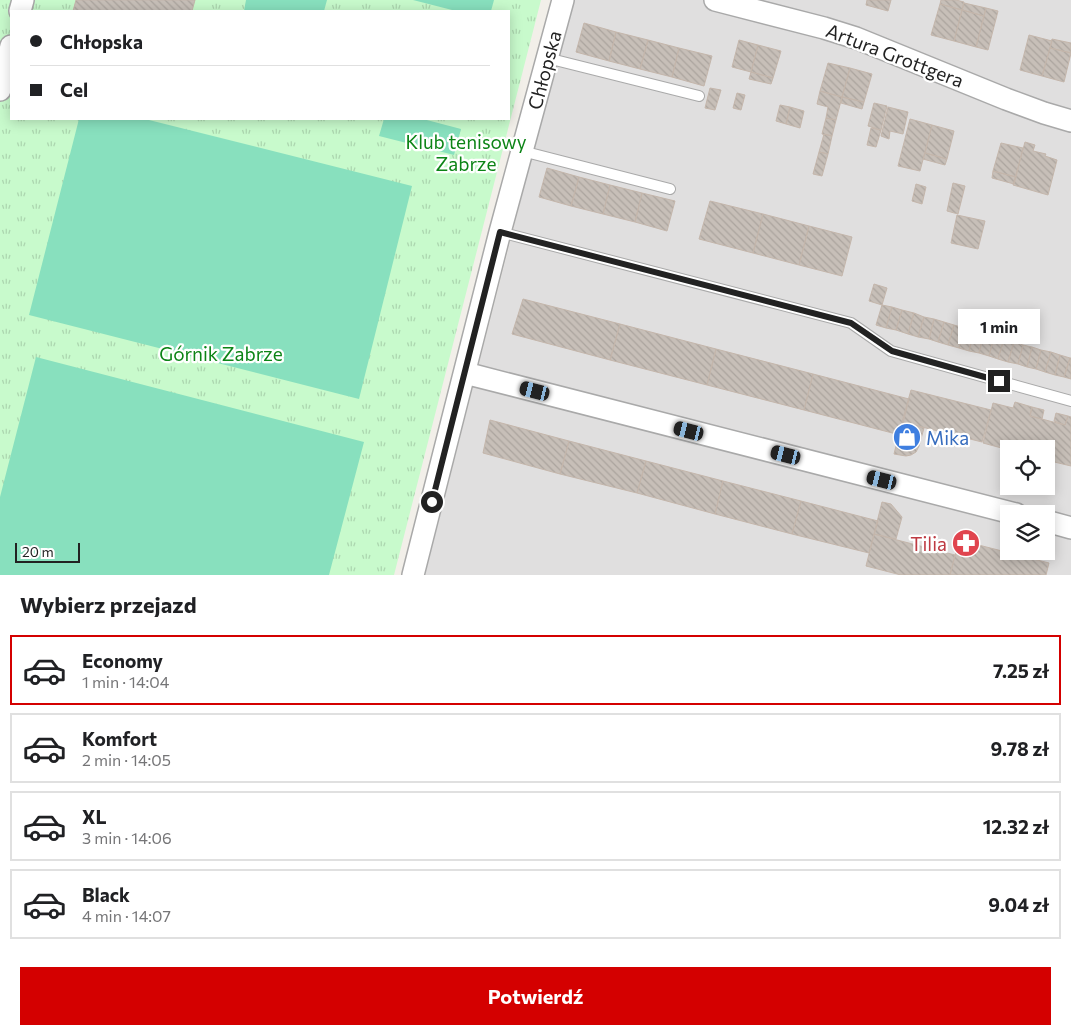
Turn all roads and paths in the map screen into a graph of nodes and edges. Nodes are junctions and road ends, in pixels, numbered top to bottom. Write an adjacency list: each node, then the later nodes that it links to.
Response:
1 (563, 0): 4 (street, Chłopska)
2 (715, 0): 7 (street, Artura Grottgera)
3 (10, 49): 5 (street)
4 (547, 58): 6 (lane); 8 (street, Chłopska)
5 (1, 80)
6 (699, 96)
7 (1071, 121)
8 (522, 151): 9 (lane); 10 (street, Chłopska)
9 (670, 189)
10 (500, 232): 11 (street, Chłopska); 12 (lane)
11 (465, 373): 13 (street); 16 (street, Chłopska)
12 (1071, 401)
13 (1000, 510)
14 (1055, 524): 15 (street)
15 (1071, 528)
16 (413, 575)

